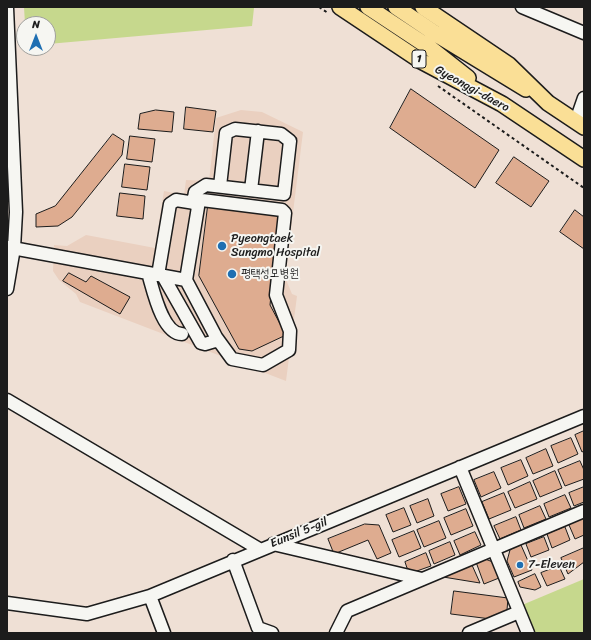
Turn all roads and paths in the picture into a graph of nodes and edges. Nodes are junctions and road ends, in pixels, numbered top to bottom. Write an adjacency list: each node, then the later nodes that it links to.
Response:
1 (319, 7): 7 (path)
2 (368, 7): 11 (main road)
3 (396, 7): 12 (main road)
4 (423, 7): 12 (main road)
5 (522, 7): 8 (street)
6 (7, 8): 20 (street)
7 (336, 11): 11 (main road, Gyeonggi-daero / 1)
8 (584, 33)
9 (437, 85): 17 (path)
10 (584, 98): 13 (street)
11 (502, 104): 15 (main road, Gyeonggi-daero / 1)
12 (548, 104): 13 (main road)
13 (580, 124)
14 (258, 131): 16 (street); 18 (street); 18 (street)
15 (584, 160)
16 (220, 186): 18 (street); 19 (street)
17 (584, 188)
18 (251, 190)
19 (193, 201): 21 (street); 22 (street); 25 (street)
20 (11, 247): 21 (street); 23 (street)
21 (156, 274): 22 (street); 24 (street); 25 (street)
22 (186, 280): 25 (street)
23 (7, 289)
24 (182, 334)
25 (216, 338)
26 (7, 400): 31 (street, Eunsil 5-gil)
27 (584, 416): 28 (street, Eunsil 5-gil)
28 (460, 467): 30 (street, Eunsil 5-gil); 32 (street)
29 (584, 511): 32 (street)
30 (272, 544): 31 (street, Eunsil 5-gil); 34 (street)
31 (259, 549): 33 (street)
32 (494, 549): 34 (street); 37 (street)
33 (232, 560): 35 (street); 38 (street)
34 (422, 579): 41 (street)
35 (150, 596): 36 (street); 39 (street)
36 (7, 603)
37 (519, 612): 42 (street); 43 (street)
38 (257, 630): 40 (street)
39 (164, 633)
40 (272, 633)
41 (336, 633)
42 (469, 633)
43 (528, 633)

